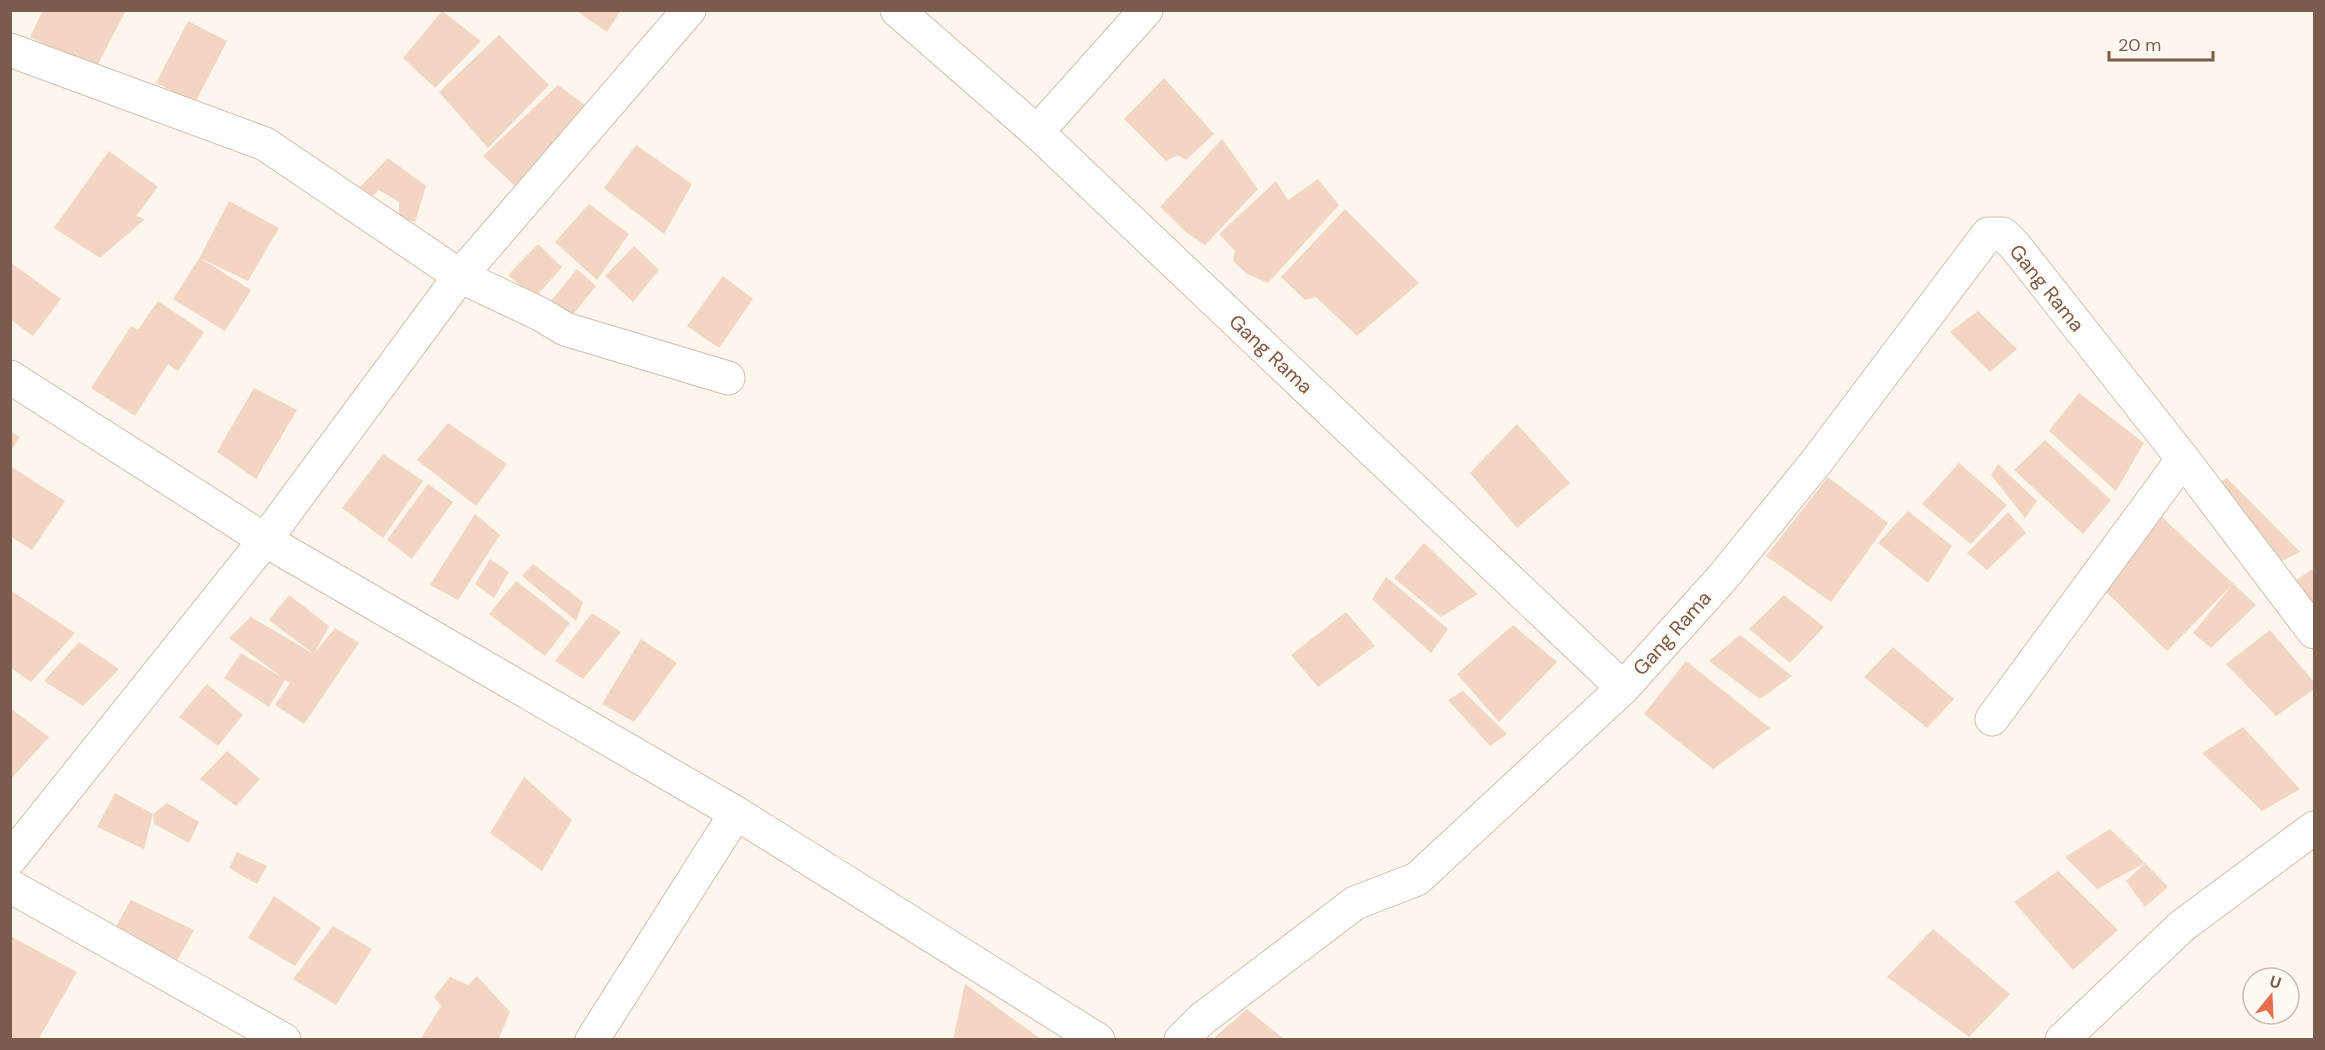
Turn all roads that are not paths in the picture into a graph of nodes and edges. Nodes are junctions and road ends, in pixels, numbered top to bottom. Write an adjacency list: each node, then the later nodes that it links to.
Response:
1 (689, 10): 6 (street)
2 (897, 10): 5 (street, Gang Rama)
3 (1146, 10): 5 (street)
4 (10, 50): 6 (street)
5 (1036, 132): 12 (street, Gang Rama)
6 (460, 276): 8 (street); 10 (street)
7 (10, 377): 10 (street)
8 (728, 378)
9 (2183, 459): 11 (street, Gang Rama); 12 (street, Gang Rama); 13 (street)
10 (265, 540): 14 (street); 16 (street)
11 (2314, 632)
12 (1623, 688): 21 (street)
13 (1992, 719)
14 (736, 813): 19 (street); 20 (street)
15 (2314, 828): 22 (street)
16 (10, 859)
17 (10, 886): 18 (street)
18 (284, 1040)
19 (592, 1040)
20 (1098, 1040)
21 (1181, 1040)
22 (2062, 1040)

